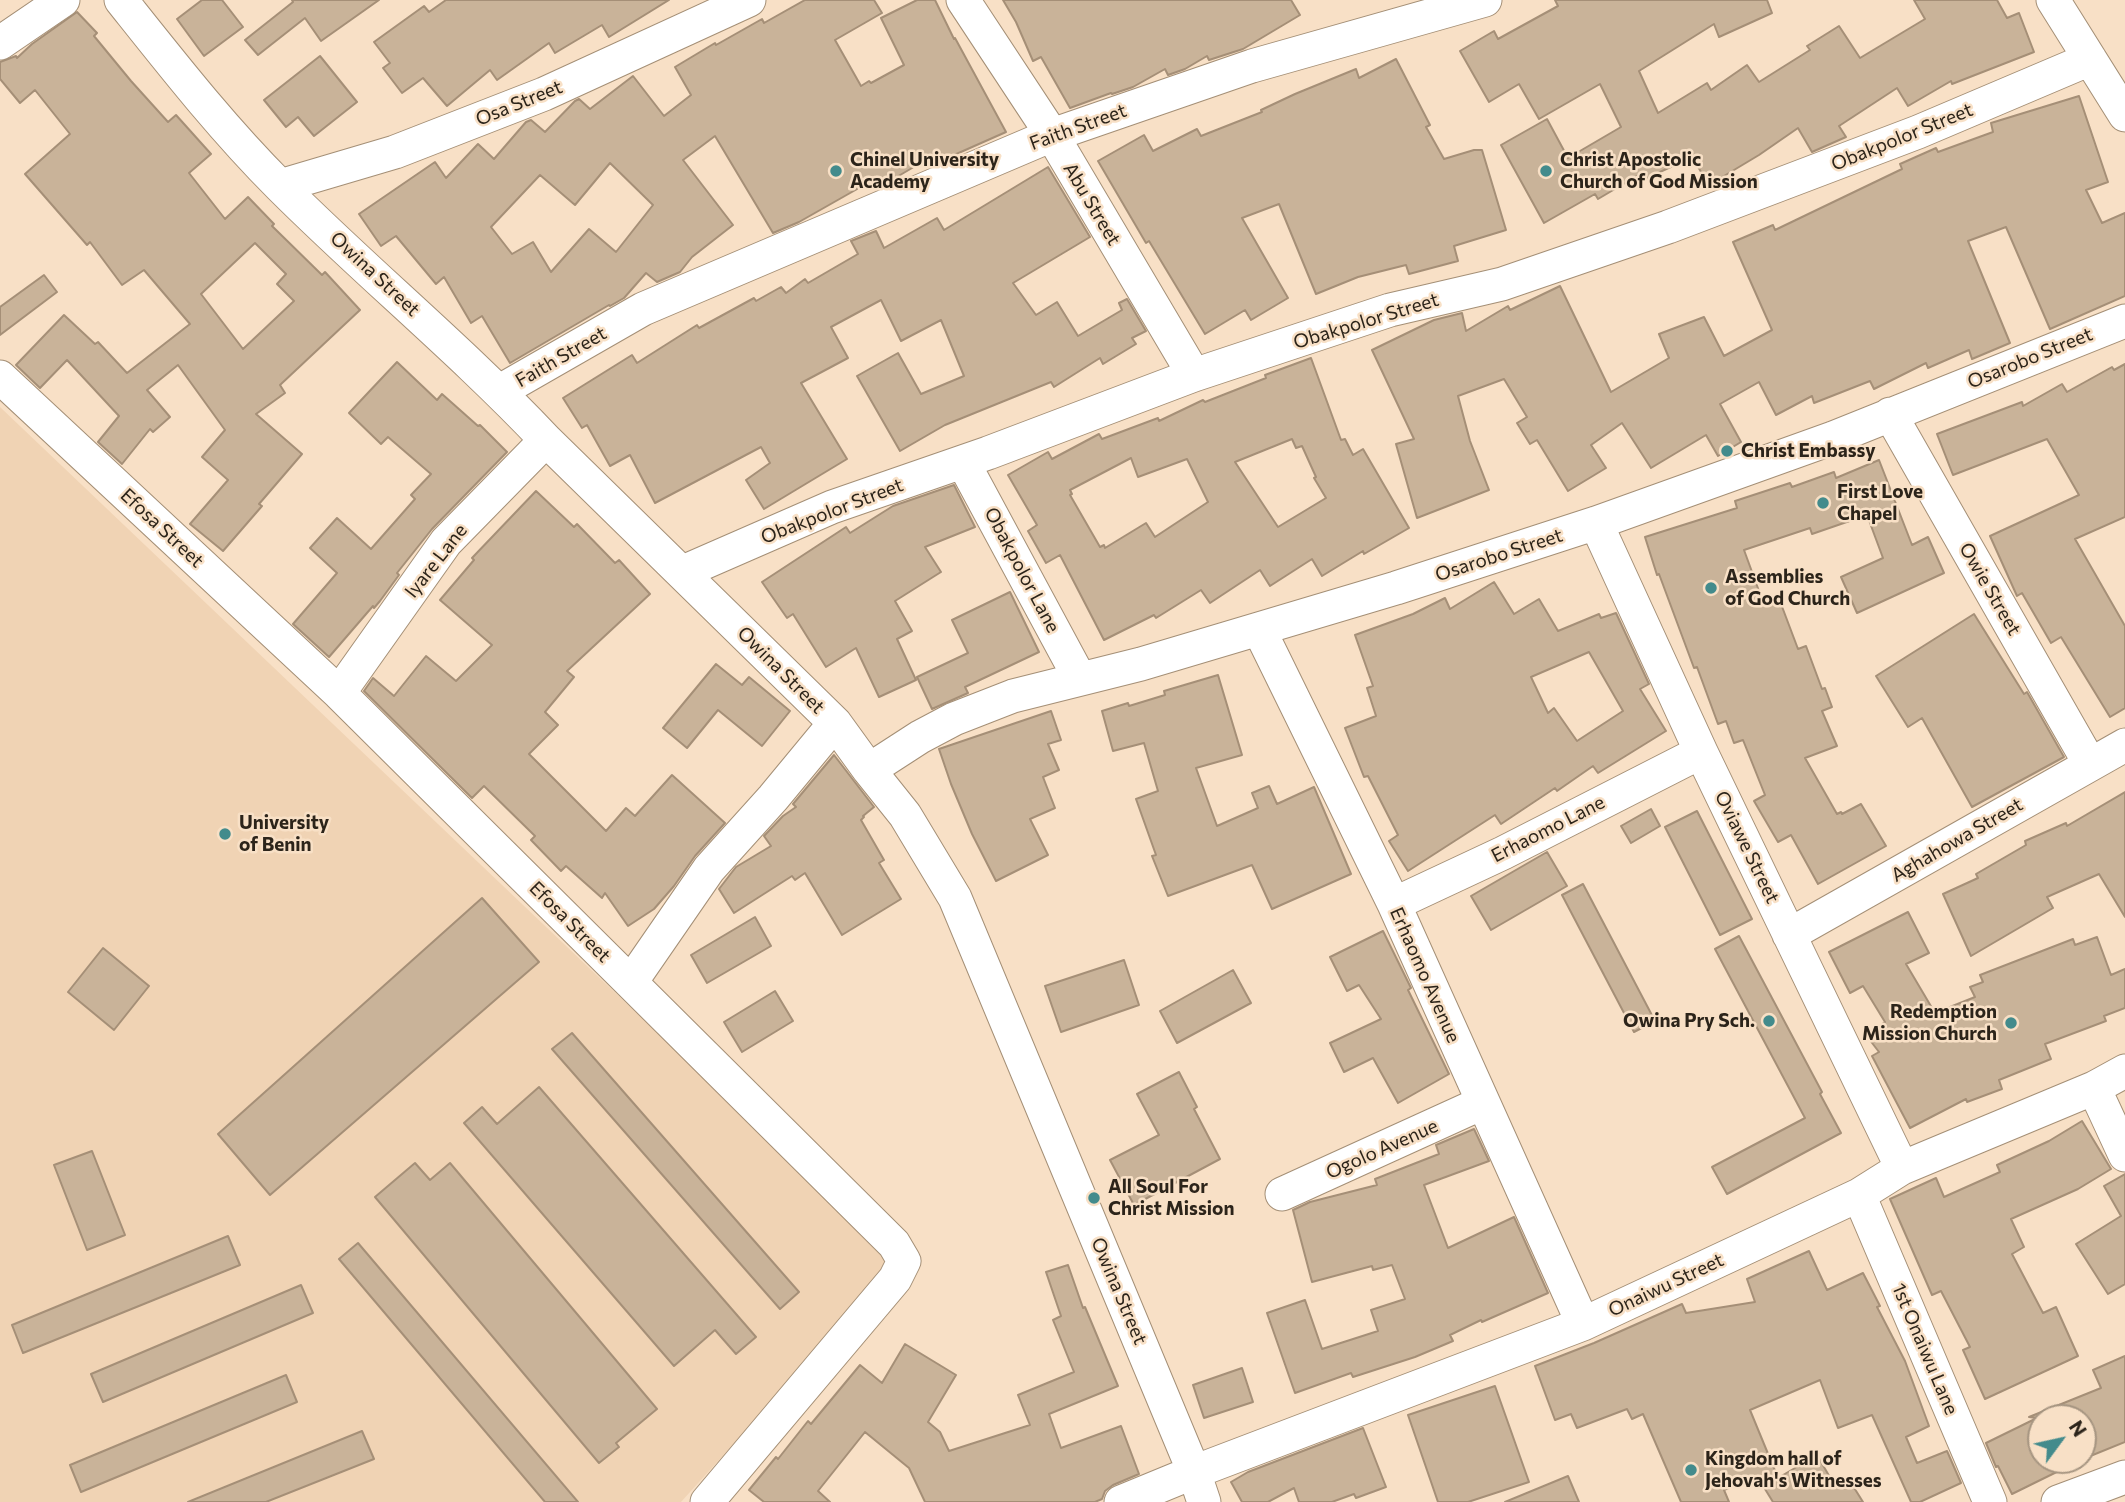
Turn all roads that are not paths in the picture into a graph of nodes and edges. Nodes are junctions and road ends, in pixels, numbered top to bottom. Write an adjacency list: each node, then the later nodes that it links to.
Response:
1 (63, 0): 7 (street)
2 (121, 0): 11 (street, Owina Street)
3 (750, 0): 11 (street, Osa Street)
4 (963, 0): 10 (street, Abu Street)
5 (1485, 0): 10 (street, Faith Street)
6 (2053, 0): 8 (street)
7 (0, 43)
8 (2090, 59): 9 (street); 13 (street, Obakpolor Street)
9 (2125, 116)
10 (1052, 135): 13 (street, Abu Street); 15 (street, Faith Street)
11 (280, 186): 15 (street, Owina Street)
12 (2125, 321): 16 (street, Osarobo Street)
13 (1194, 376): 18 (street, Obakpolor Street)
14 (0, 377): 23 (street, Efosa Street)
15 (500, 391): 17 (street, Owina Street)
16 (1890, 414): 19 (street, Osarobo Street); 27 (street, Owie Street)
17 (546, 440): 20 (street, Owina Street); 23 (street, Iyare Lane)
18 (963, 462): 20 (street, Obakpolor Street); 22 (street, Obakpolor Lane)
19 (1596, 523): 21 (street, Osarobo Street); 26 (street, Oviawe Street)
20 (683, 572): 24 (street, Owina Street)
21 (1259, 629): 22 (street, Osarobo Street); 29 (street, Erhaomo Avenue)
22 (1080, 679): 28 (street, Osarobo Street)
23 (339, 693): 31 (street, Efosa Street)
24 (835, 723): 28 (street, Owina Street); 31 (street)
25 (2125, 745): 27 (street, Aghahowa Street)
26 (1701, 752): 29 (street, Erhaomo Lane); 30 (street, Oviawe Street)
27 (2090, 764): 30 (street, Aghahowa Street)
28 (869, 770): 41 (street, Owina Street)
29 (1394, 904): 34 (street, Erhaomo Avenue)
30 (1789, 935): 36 (street, Oviawe Street)
31 (631, 982): 42 (street, Efosa Street)
32 (2125, 1071): 33 (street, Onaiwu Street)
33 (2094, 1088): 35 (street); 36 (street, Onaiwu Street)
34 (1482, 1103): 37 (street, Ogolo Avenue); 39 (street, Erhaomo Avenue)
35 (2125, 1155)
36 (1902, 1168): 38 (street, Onaiwu Street)
37 (1282, 1194)
38 (1859, 1195): 39 (street, Onaiwu Street); 44 (street, 1st Onaiwu Lane)
39 (1583, 1324): 41 (street, Onaiwu Street)
40 (2125, 1477): 45 (street)
41 (1199, 1487): 43 (street, Onaiwu Street)
42 (707, 1502)
43 (1121, 1502)
44 (1990, 1502)
45 (2058, 1502)

